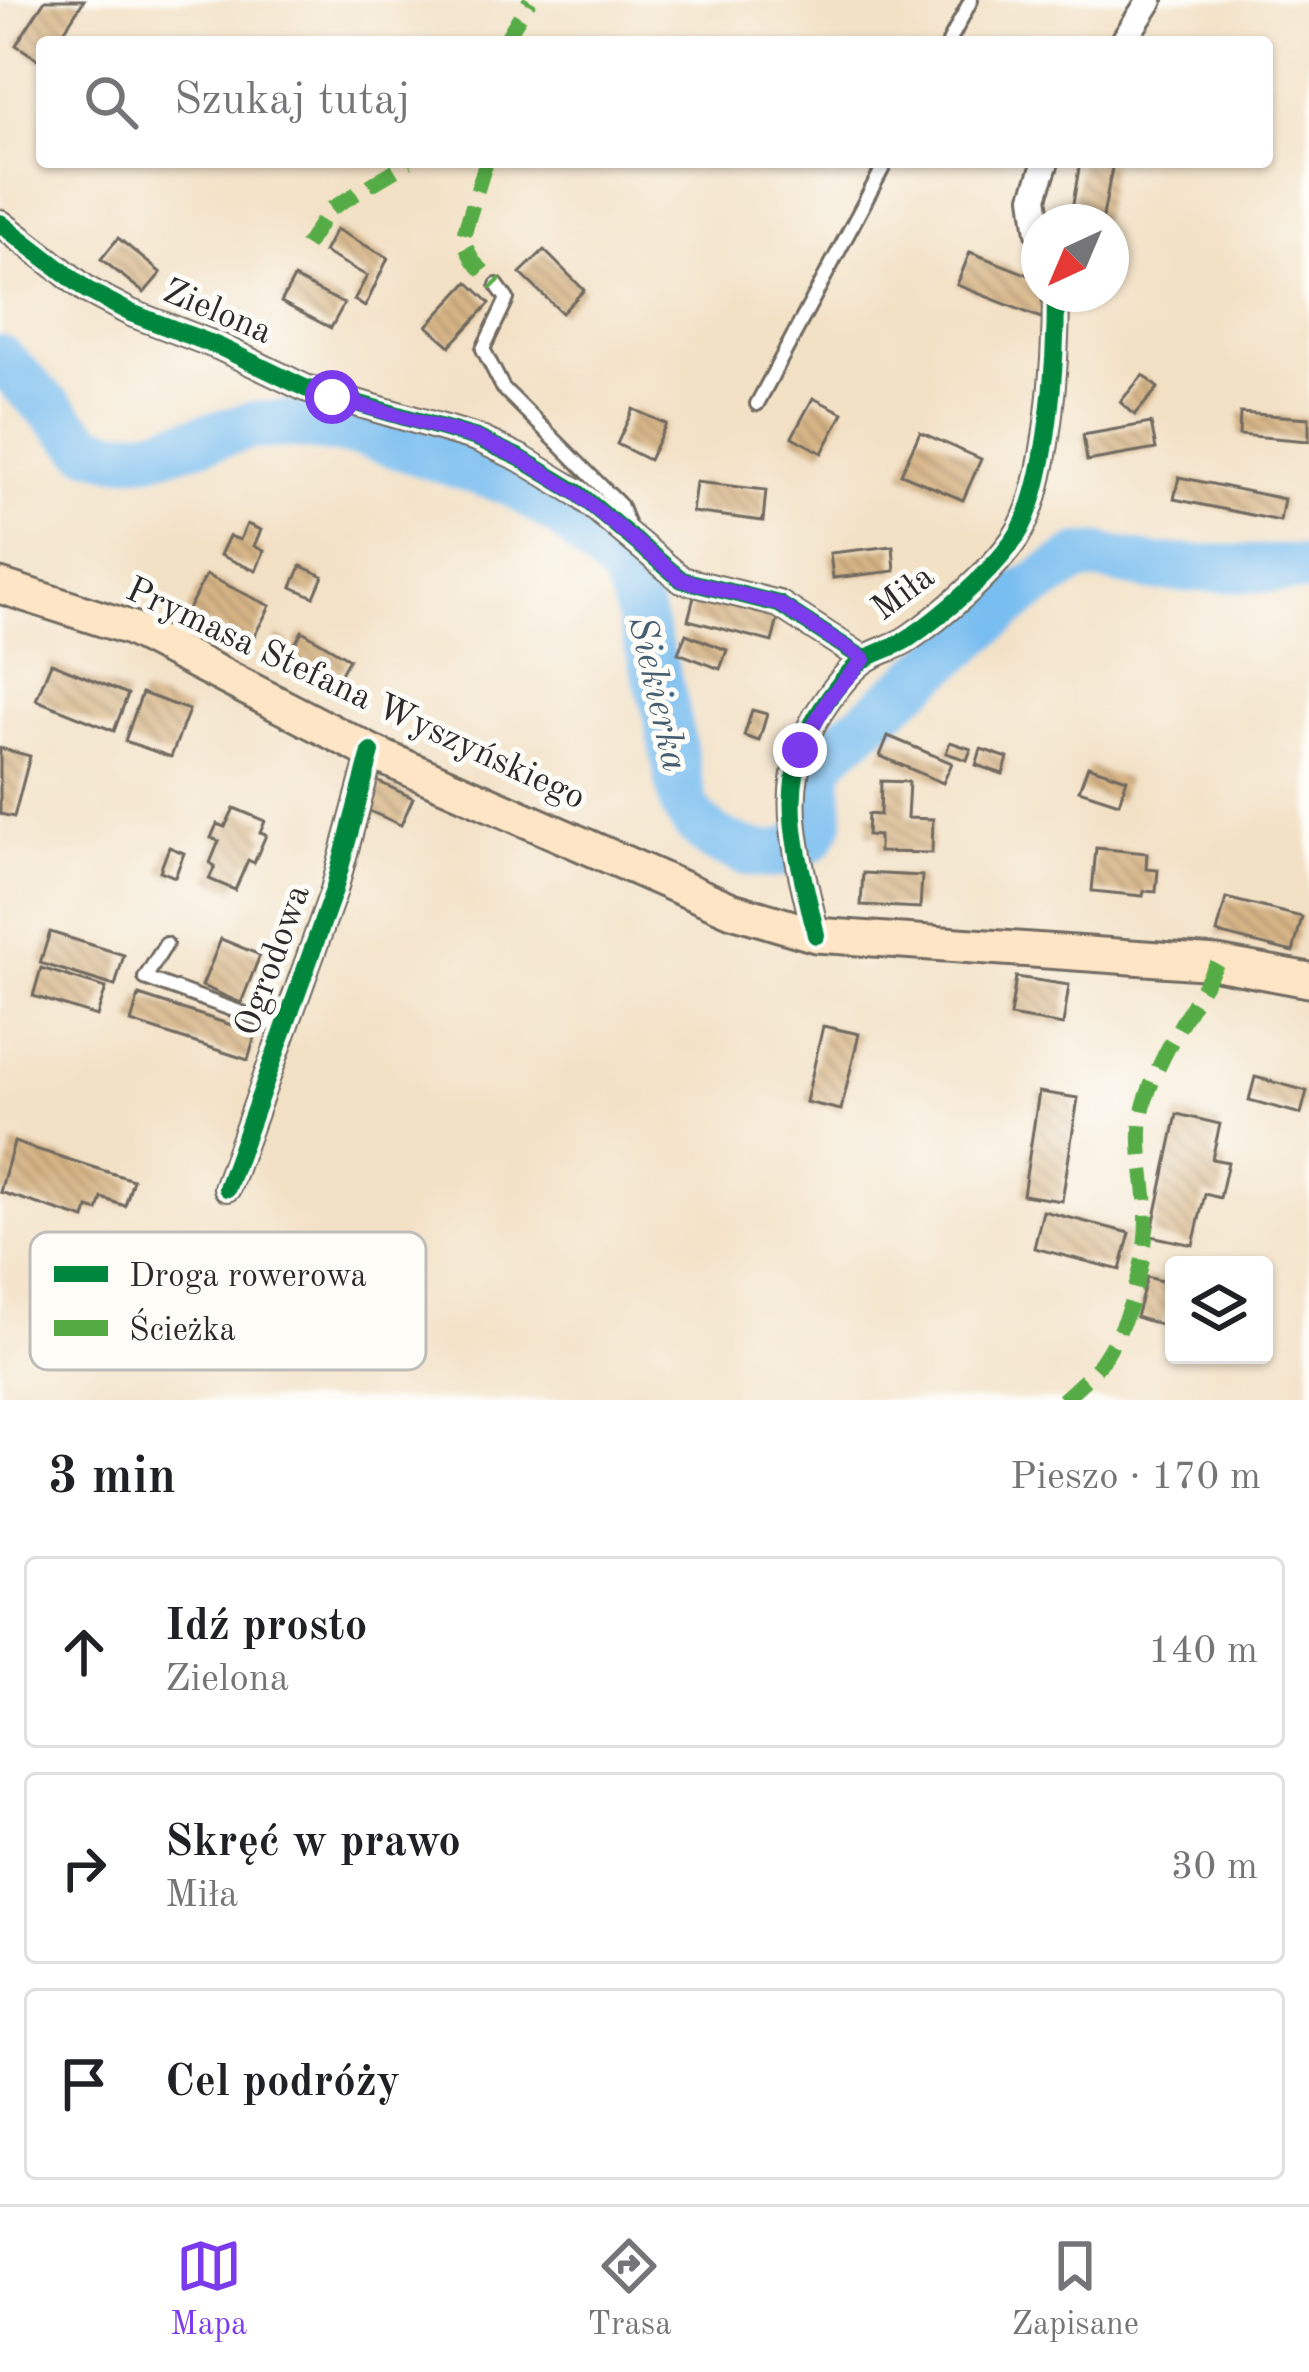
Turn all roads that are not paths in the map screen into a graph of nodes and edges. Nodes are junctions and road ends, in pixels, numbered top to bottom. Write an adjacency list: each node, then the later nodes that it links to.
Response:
1 (971, 0): 3 (lane)
2 (1148, 1): 4 (street)
3 (952, 36)
4 (1127, 36)
5 (883, 168): 11 (lane)
6 (1044, 168): 7 (street)
7 (1035, 204)
8 (0, 223): 12 (street, Zielona)
9 (496, 286): 12 (lane)
10 (1055, 312): 14 (street, Miła)
11 (757, 404)
12 (635, 542): 14 (street, Zielona)
13 (0, 586): 15 (main road, Prymasa Stefana Wyszyńskiego)
14 (864, 659): 16 (street, Miła)
15 (371, 752): 16 (main road, Prymasa Stefana Wyszyńskiego); 19 (street, Ogrodowa)
16 (816, 935): 18 (main road, Prymasa Stefana Wyszyńskiego)
17 (166, 944): 19 (lane)
18 (1309, 980)
19 (285, 1028): 20 (street, Ogrodowa)
20 (227, 1188)

